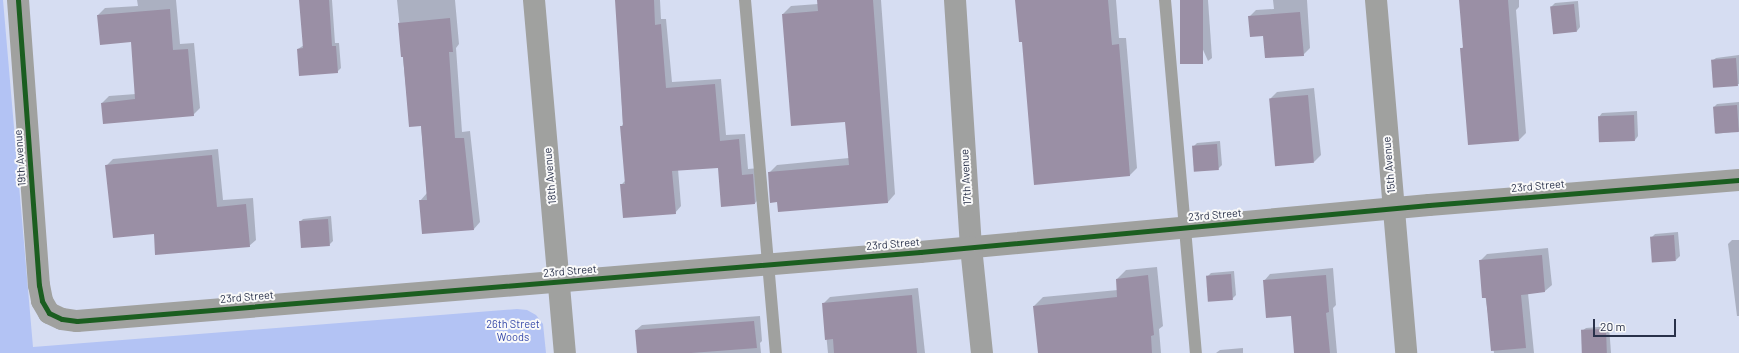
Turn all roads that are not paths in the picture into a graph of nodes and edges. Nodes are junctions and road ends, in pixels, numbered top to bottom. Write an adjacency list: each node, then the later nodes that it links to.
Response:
1 (18, 0): 13 (street, 19th Avenue)
2 (534, 0): 12 (street, 18th Avenue)
3 (745, 0): 11 (lane)
4 (956, 0): 10 (street, 17th Avenue)
5 (1165, 0): 9 (lane)
6 (1376, 0): 8 (street, 15th Avenue)
7 (1739, 180): 8 (street, 23rd Street)
8 (1393, 208): 9 (street, 23rd Street); 18 (street, 15th Avenue)
9 (1185, 228): 10 (street, 23rd Street); 17 (lane)
10 (971, 247): 11 (street, 23rd Street); 16 (street, 17th Avenue)
11 (769, 264): 12 (street, 23rd Street); 15 (lane)
12 (559, 281): 13 (street, 23rd Street); 14 (street, 18th Avenue)
13 (49, 313)
14 (565, 353)
15 (776, 353)
16 (982, 353)
17 (1196, 353)
18 (1406, 353)

